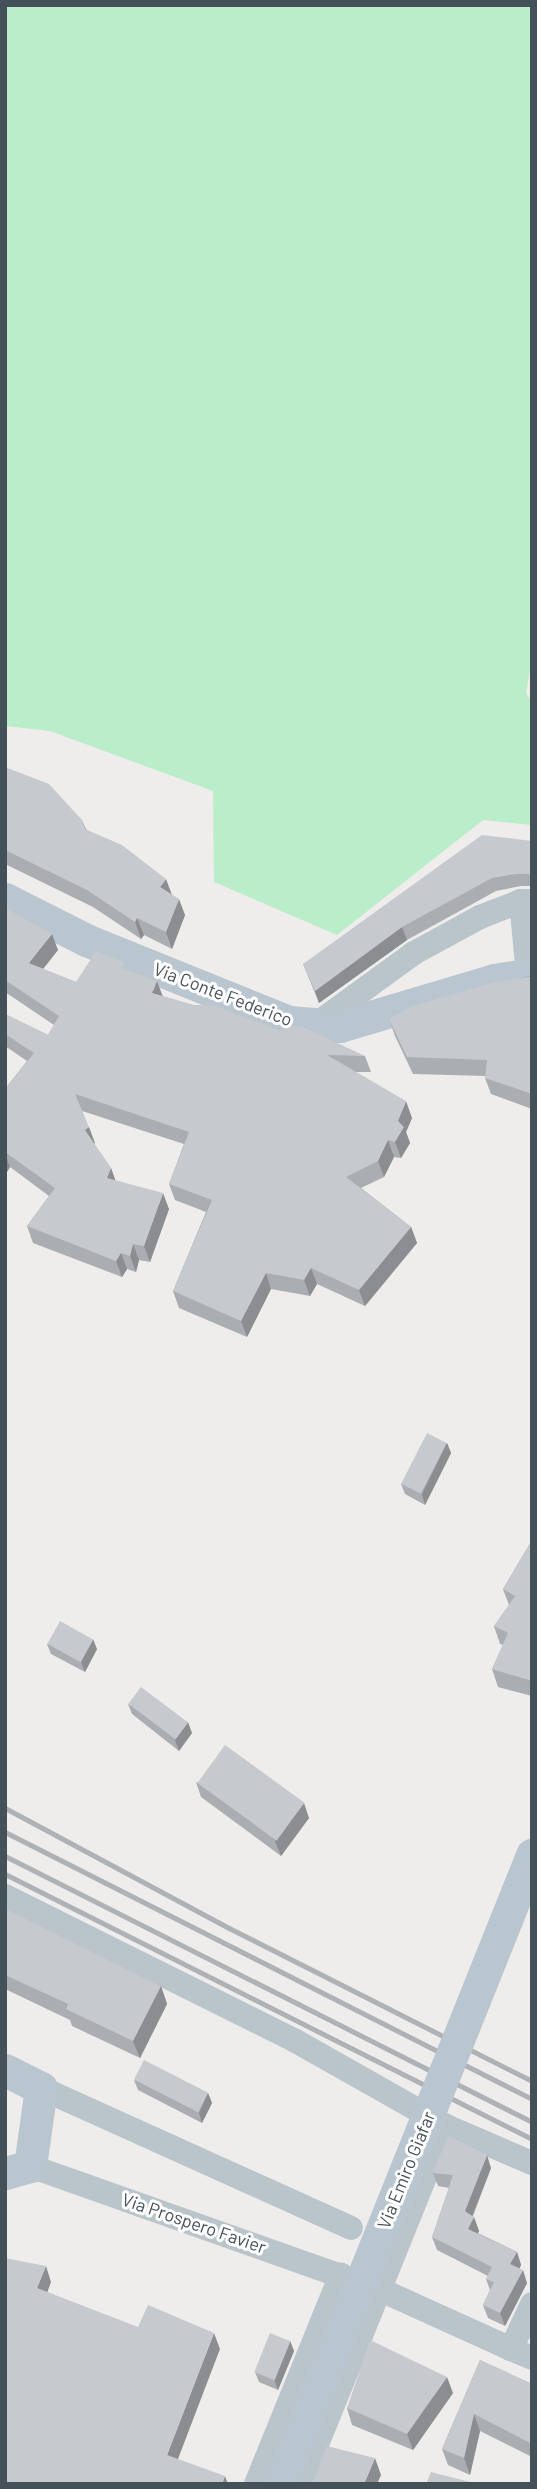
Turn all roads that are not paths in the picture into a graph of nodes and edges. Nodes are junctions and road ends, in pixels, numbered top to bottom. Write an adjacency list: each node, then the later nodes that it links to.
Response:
1 (5, 899): 4 (street, Via Conte Federico)
2 (526, 901): 3 (street); 4 (street)
3 (530, 974): 4 (street, Via Conte Federico)
4 (315, 1025)
5 (532, 1855): 18 (street, Via Emiro Giafar, bridge)
6 (5, 1896): 9 (street)
7 (5, 2070): 8 (street)
8 (41, 2088): 11 (street); 12 (street)
9 (446, 2126): 10 (street); 14 (street)
10 (532, 2163)
11 (18, 2169): 13 (street, Via Prospero Favier)
12 (351, 2228)
13 (341, 2275): 14 (street, Via Prospero Favier); 17 (street)
14 (381, 2290): 16 (street, Via Prospero Favier); 19 (street)
15 (532, 2304): 16 (street)
16 (522, 2354)
17 (256, 2484)
18 (280, 2484)
19 (301, 2484)

